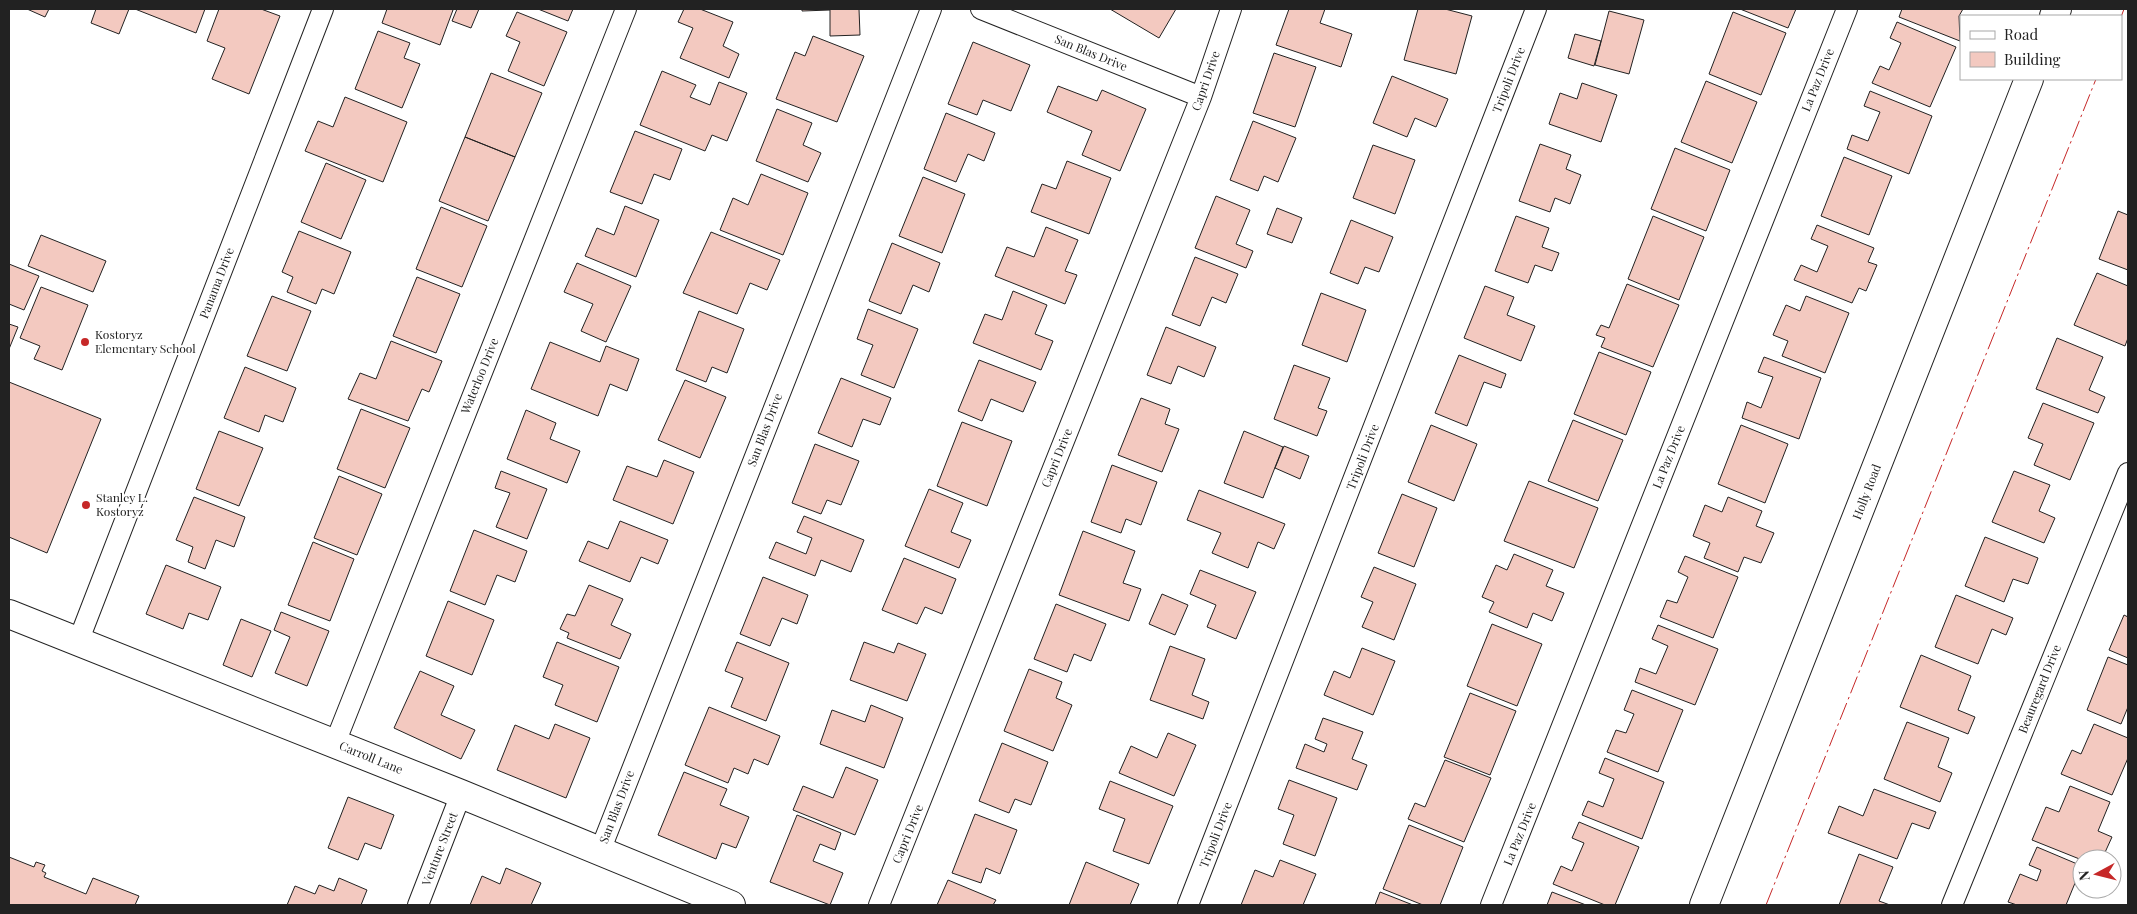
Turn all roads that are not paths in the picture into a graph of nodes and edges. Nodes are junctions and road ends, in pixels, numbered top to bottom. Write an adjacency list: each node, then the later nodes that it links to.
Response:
1 (323, 9): 12 (street, Panama Drive)
2 (626, 9): 13 (street, Waterloo Drive)
3 (931, 9): 15 (street, San Blas Drive)
4 (981, 9): 9 (street, San Blas Drive)
5 (1231, 9): 9 (street, Capri Drive)
6 (1536, 9): 19 (street, Tripoli Drive)
7 (1847, 9): 20 (street, La Paz Drive)
8 (2029, 80): 21 (main road, Holly Road)
9 (1201, 97): 18 (street, Capri Drive)
10 (2128, 473): 22 (street, Beauregard Drive)
11 (9, 614): 12 (main road, Carroll Lane)
12 (78, 642): 13 (main road, Carroll Lane)
13 (335, 743): 14 (main road, Carroll Lane)
14 (461, 794): 15 (main road, Carroll Lane); 16 (street, Venture Street)
15 (600, 851): 17 (main road, Carroll Lane)
16 (418, 905)
17 (730, 905)
18 (879, 905)
19 (1188, 905)
20 (1492, 905)
21 (1704, 905)
22 (1952, 905)

